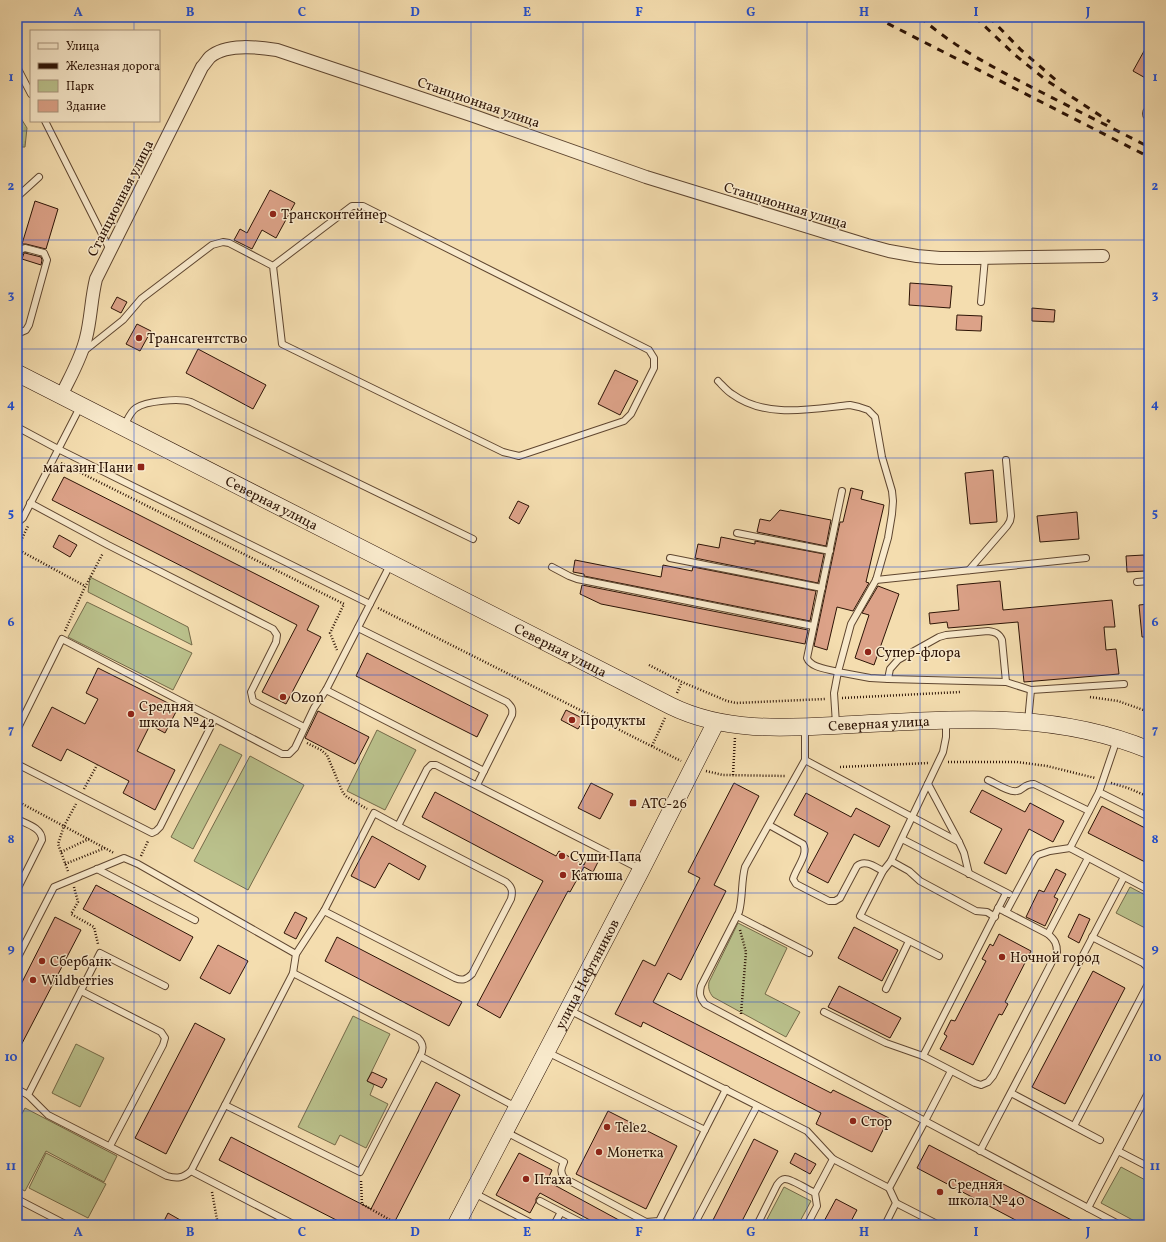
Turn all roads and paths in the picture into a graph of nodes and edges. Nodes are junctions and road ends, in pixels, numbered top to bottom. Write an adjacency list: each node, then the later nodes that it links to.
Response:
1 (17, 68): 2 (lane)
2 (30, 92)
3 (46, 122): 6 (lane)
4 (39, 177): 5 (lane)
5 (17, 198)
6 (110, 250): 8 (street, Станционная улица); 13 (street, Станционная улица)
7 (1103, 256): 8 (street, Станционная улица)
8 (985, 258): 11 (lane)
9 (17, 260): 12 (lane)
10 (273, 266): 10 (lane); 13 (lane)
11 (981, 302)
12 (17, 334)
13 (82, 353): 16 (street, Станционная улица)
14 (17, 373): 16 (main road, Северная улица)
15 (718, 381): 36 (lane)
16 (61, 396): 17 (main road, Северная улица)
17 (80, 405): 19 (main road, Северная улица); 20 (lane)
18 (17, 427): 20 (lane)
19 (123, 427): 27 (lane); 33 (main road, Северная улица)
20 (58, 449): 24 (lane); 41 (lane)
21 (1006, 460): 35 (lane)
22 (57, 469): 45 (path)
23 (842, 492): 30 (lane)
24 (30, 503): 25 (lane); 28 (lane)
25 (17, 523)
26 (738, 533): 30 (lane)
27 (473, 539)
28 (108, 545): 39 (path); 62 (lane)
29 (17, 549): 39 (path)
30 (830, 551): 40 (lane)
31 (670, 558): 40 (lane)
32 (1086, 558): 35 (lane)
33 (391, 564): 41 (lane); 60 (main road, Северная улица)
34 (552, 567): 42 (lane)
35 (969, 570): 36 (lane)
36 (876, 580): 47 (lane)
37 (1149, 581): 38 (lane)
38 (1137, 582)
39 (85, 586): 44 (path)
40 (822, 588): 42 (lane)
41 (370, 604): 43 (lane)
42 (813, 626): 47 (lane)
43 (358, 628): 51 (lane); 71 (lane)
44 (62, 639): 58 (lane); 64 (lane)
45 (338, 652)
46 (649, 665): 55 (path)
47 (838, 672): 48 (lane); 55 (lane)
48 (888, 679): 49 (lane); 49 (lane)
49 (1006, 682): 52 (lane)
50 (1124, 684): 52 (lane)
51 (326, 690): 62 (lane); 71 (lane)
52 (1031, 690): 59 (lane)
53 (961, 692): 55 (path)
54 (1088, 696): 56 (path)
55 (834, 698): 61 (lane)
56 (1149, 712)
57 (946, 719): 59 (main road, Северная улица); 61 (main road, Северная улица); 74 (lane)
58 (214, 720): 65 (lane); 86 (lane)
59 (1028, 721): 66 (main road, Северная улица)
60 (716, 722): 63 (main road, Северная улица); 99 (main road, улица Нефтяников)
61 (836, 725): 63 (main road, Северная улица)
62 (304, 727): 65 (lane)
63 (805, 727): 68 (lane)
64 (17, 730)
65 (299, 738): 79 (path)
66 (1117, 739): 67 (main road, Северная улица); 76 (lane)
67 (1149, 750)
68 (805, 760): 80 (lane); 83 (lane)
69 (17, 764): 86 (lane)
70 (97, 765): 72 (path)
71 (484, 771): 75 (lane)
72 (90, 779)
73 (988, 780): 78 (lane)
74 (928, 784): 80 (lane); 89 (lane)
75 (477, 785): 85 (lane); 99 (lane)
76 (1099, 792): 78 (lane); 81 (lane)
77 (17, 801): 84 (path)
78 (1089, 812): 91 (lane)
79 (374, 813): 85 (lane); 109 (lane)
80 (912, 817): 88 (lane); 89 (lane)
81 (1149, 817)
82 (17, 819): 104 (lane)
83 (769, 825): 100 (lane); 111 (lane)
84 (64, 826): 87 (path); 92 (path)
85 (398, 826): 109 (lane)
86 (152, 833): 97 (path)
87 (89, 839): 90 (path); 92 (path)
88 (902, 839): 95 (lane); 101 (lane)
89 (959, 842): 101 (lane)
90 (105, 848): 93 (path); 96 (path)
91 (1070, 848): 94 (lane); 107 (lane)
92 (61, 852): 96 (path)
93 (124, 858): 97 (lane); 98 (lane)
94 (1088, 858): 102 (lane); 114 (lane)
95 (891, 861): 100 (lane); 112 (lane)
96 (65, 864): 103 (path)
97 (138, 864): 118 (lane)
98 (97, 869): 103 (lane); 113 (lane)
99 (641, 870): 128 (main road, улица Нефтяников)
100 (883, 871): 116 (lane)
101 (969, 874): 106 (lane)
102 (1124, 877): 105 (lane); 115 (lane)
103 (71, 880): 117 (path); 121 (lane)
104 (17, 890)
105 (1149, 890)
106 (1006, 893): 107 (lane); 108 (lane)
107 (1014, 897): 110 (lane)
108 (998, 908): 110 (lane); 112 (lane)
109 (324, 911): 118 (lane)
110 (1006, 912): 114 (lane)
111 (737, 916): 119 (lane); 130 (path); 130 (lane)
112 (994, 917): 133 (lane)
113 (195, 920)
114 (1048, 934): 134 (lane)
115 (1092, 937): 122 (lane); 138 (lane)
116 (909, 941): 120 (lane); 126 (lane)
117 (100, 953): 125 (lane); 127 (lane)
118 (296, 954): 123 (lane)
119 (809, 954)
120 (939, 956)
121 (17, 959)
122 (1149, 969)
123 (292, 973): 132 (lane); 140 (lane)
124 (1149, 982): 144 (lane)
125 (165, 986)
126 (886, 989)
127 (81, 991): 139 (lane); 148 (lane)
128 (569, 1010): 131 (main road, улица Нефтяников); 136 (lane)
129 (824, 1012): 133 (lane)
130 (740, 1024): 143 (lane)
131 (547, 1051): 142 (main road, улица Нефтяников); 145 (lane)
132 (420, 1056): 142 (lane); 154 (lane)
133 (923, 1056): 134 (lane)
134 (951, 1070): 143 (lane)
135 (17, 1089): 139 (lane)
136 (726, 1089): 141 (lane); 145 (lane)
137 (1149, 1091): 150 (lane)
138 (1010, 1093): 144 (lane); 149 (lane)
139 (28, 1095): 148 (lane)
140 (225, 1105): 153 (lane); 154 (lane)
141 (757, 1106): 151 (lane); 174 (lane)
142 (517, 1108): 146 (main road, улица Нефтяников)
143 (924, 1121): 149 (lane); 156 (lane)
144 (1074, 1126): 147 (lane)
145 (705, 1130): 164 (lane)
146 (505, 1131): 157 (main road, улица Нефтяников); 164 (lane)
147 (1100, 1140)
148 (110, 1146): 153 (lane)
149 (980, 1150): 162 (lane)
150 (1118, 1151): 152 (lane); 162 (lane)
151 (833, 1159): 156 (lane); 158 (lane)
152 (1149, 1167)
153 (191, 1171): 155 (lane)
154 (360, 1172): 168 (path)
155 (210, 1181): 166 (path); 167 (lane)
156 (889, 1188): 161 (lane)
157 (473, 1193): 169 (main road, улица Нефтяников); 170 (lane)
158 (815, 1193): 175 (lane); 176 (lane)
159 (17, 1199): 165 (lane)
160 (540, 1201): 163 (lane)
161 (896, 1203): 177 (lane); 178 (lane)
162 (1088, 1208): 179 (lane)
163 (561, 1212): 171 (lane); 172 (lane)
164 (660, 1220): 173 (lane)
165 (67, 1225)
166 (218, 1225)
167 (296, 1225)
168 (400, 1225)
169 (456, 1225)
170 (535, 1225)
171 (554, 1225)
172 (586, 1225)
173 (668, 1225)
174 (694, 1225)
175 (757, 1225)
176 (807, 1225)
177 (885, 1225)
178 (939, 1225)
179 (1120, 1225)

